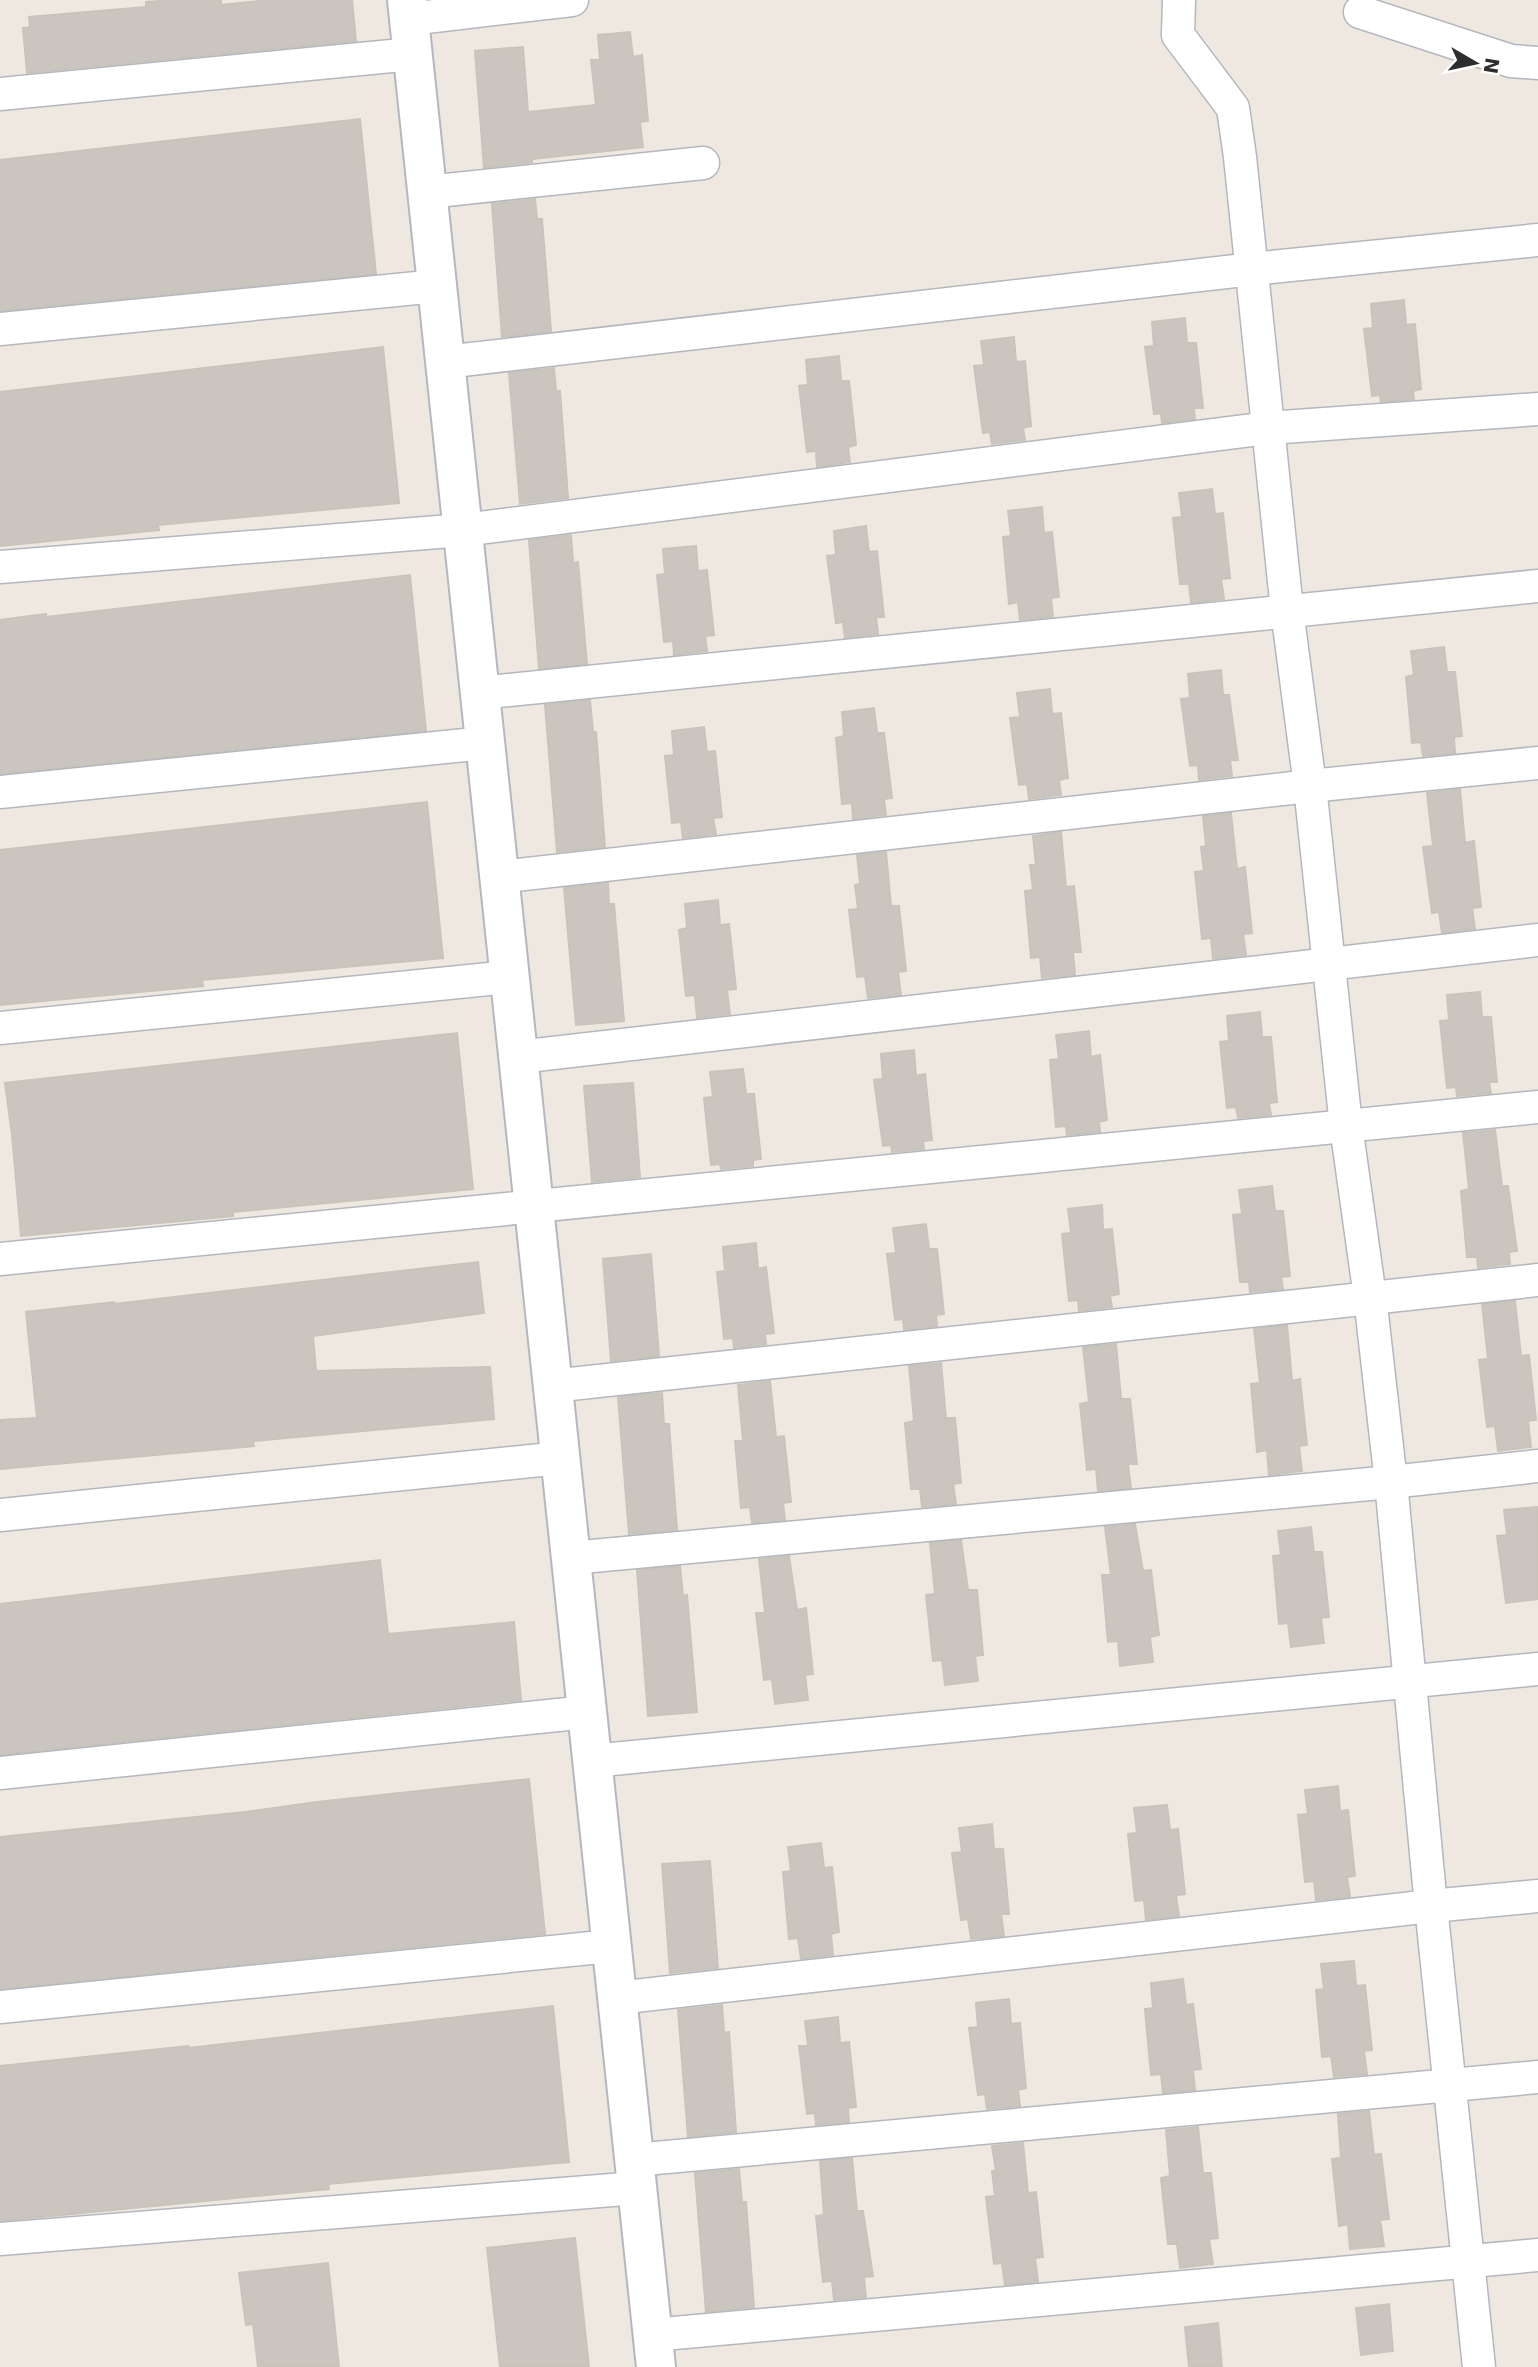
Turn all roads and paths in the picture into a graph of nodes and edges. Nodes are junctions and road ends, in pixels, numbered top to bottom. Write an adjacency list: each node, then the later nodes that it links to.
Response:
1 (572, 0): 4 (street)
2 (1179, 0): 10 (street)
3 (1360, 12): 5 (street)
4 (409, 24): 6 (street); 8 (street)
5 (1538, 63)
6 (0, 94)
7 (703, 163): 8 (street)
8 (427, 192): 11 (street)
9 (1538, 240): 10 (street)
10 (1252, 269): 13 (street); 15 (street)
11 (437, 286): 12 (street); 13 (street)
12 (0, 329)
13 (445, 362): 16 (street)
14 (1538, 409): 15 (street)
15 (1268, 428): 16 (street); 19 (street)
16 (463, 530): 17 (street); 20 (street)
17 (0, 567)
18 (1538, 586): 19 (street)
19 (1287, 610): 20 (street); 23 (street)
20 (480, 693): 21 (street)
21 (485, 743): 24 (street); 25 (street)
22 (1538, 763): 23 (street)
23 (1310, 786): 25 (street); 27 (street)
24 (0, 792)
25 (499, 877): 28 (street)
26 (1538, 940): 27 (street)
27 (1329, 965): 30 (street); 32 (street)
28 (509, 977): 29 (street); 30 (street)
29 (0, 1028)
30 (518, 1057): 33 (street)
31 (1538, 1107): 32 (street)
32 (1346, 1126): 33 (street); 36 (street)
33 (534, 1206): 34 (street); 37 (street)
34 (0, 1259)
35 (1538, 1280): 36 (street)
36 (1370, 1297): 37 (street); 40 (street)
37 (552, 1386): 38 (street)
38 (560, 1458): 41 (street); 42 (street)
39 (1538, 1466): 40 (street)
40 (1391, 1482): 42 (street); 44 (street)
41 (0, 1516)
42 (571, 1558): 45 (street)
43 (1538, 1669): 44 (street)
44 (1412, 1683): 46 (street); 49 (street)
45 (587, 1712): 46 (street); 47 (street)
46 (592, 1761): 50 (street)
47 (0, 1773)
48 (1538, 1896): 49 (street)
49 (1431, 1906): 51 (street); 54 (street)
50 (611, 1946): 51 (street); 52 (street)
51 (617, 1998): 55 (street)
52 (0, 2007)
53 (1538, 2077): 54 (street)
54 (1451, 2084): 55 (street); 58 (street)
55 (636, 2174): 56 (street); 59 (street)
56 (0, 2239)
57 (1538, 2255): 58 (street)
58 (1469, 2262): 59 (street); 60 (street)
59 (654, 2351)
60 (1479, 2367)

